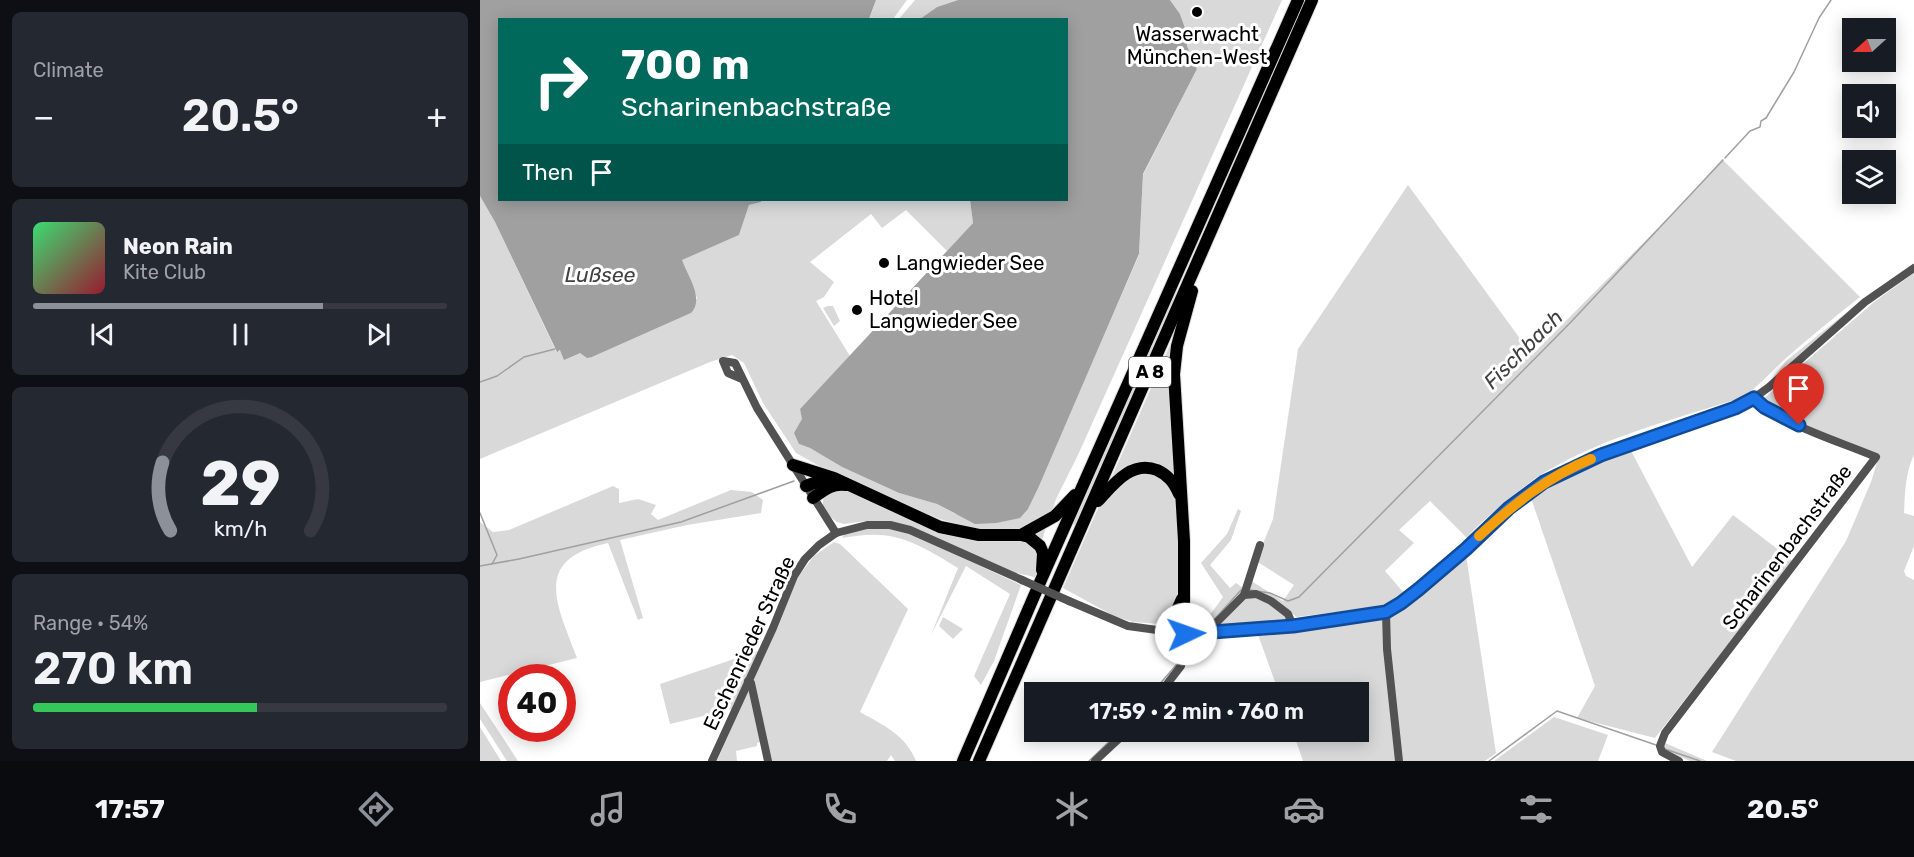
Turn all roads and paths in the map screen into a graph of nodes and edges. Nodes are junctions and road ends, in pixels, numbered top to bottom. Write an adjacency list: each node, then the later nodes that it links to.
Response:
1 (1298, 0): 10 (highway, A 8)
2 (1312, 0): 3 (highway, A 8)
3 (1211, 234): 13 (highway); 14 (highway, A 8)
4 (1914, 268): 6 (street)
5 (742, 379): 7 (street)
6 (1754, 398): 21 (street); 35 (street, Scharinenbachstraße)
7 (793, 465): 8 (highway); 11 (street)
8 (834, 478): 9 (highway); 11 (highway)
9 (847, 485): 12 (highway); 16 (highway)
10 (1083, 485): 16 (highway); 18 (highway, A 8)
11 (806, 486): 12 (street)
12 (813, 498): 15 (street)
13 (1181, 501): 14 (highway); 20 (highway)
14 (1090, 510): 32 (highway, A 8)
15 (836, 533): 23 (street, Eschenrieder Straße, bridge); 26 (street, Eschenrieder Straße)
16 (1021, 535): 18 (highway)
17 (1260, 545): 19 (street)
18 (1041, 580): 31 (highway, A 8)
19 (1244, 595): 22 (street); 24 (street)
20 (1183, 596): 23 (highway); 25 (highway)
21 (1386, 612): 22 (street); 34 (street)
22 (1293, 626): 24 (street)
23 (1167, 632): 25 (street)
24 (1206, 633): 25 (street)
25 (1186, 634): 27 (street)
26 (748, 681): 29 (street, Eschenrieder Straße); 30 (street)
27 (1169, 682)
28 (1115, 742): 33 (street)
29 (712, 761)
30 (768, 761)
31 (963, 761)
32 (979, 761)
33 (1095, 761)
34 (1399, 761)
35 (1679, 761)

